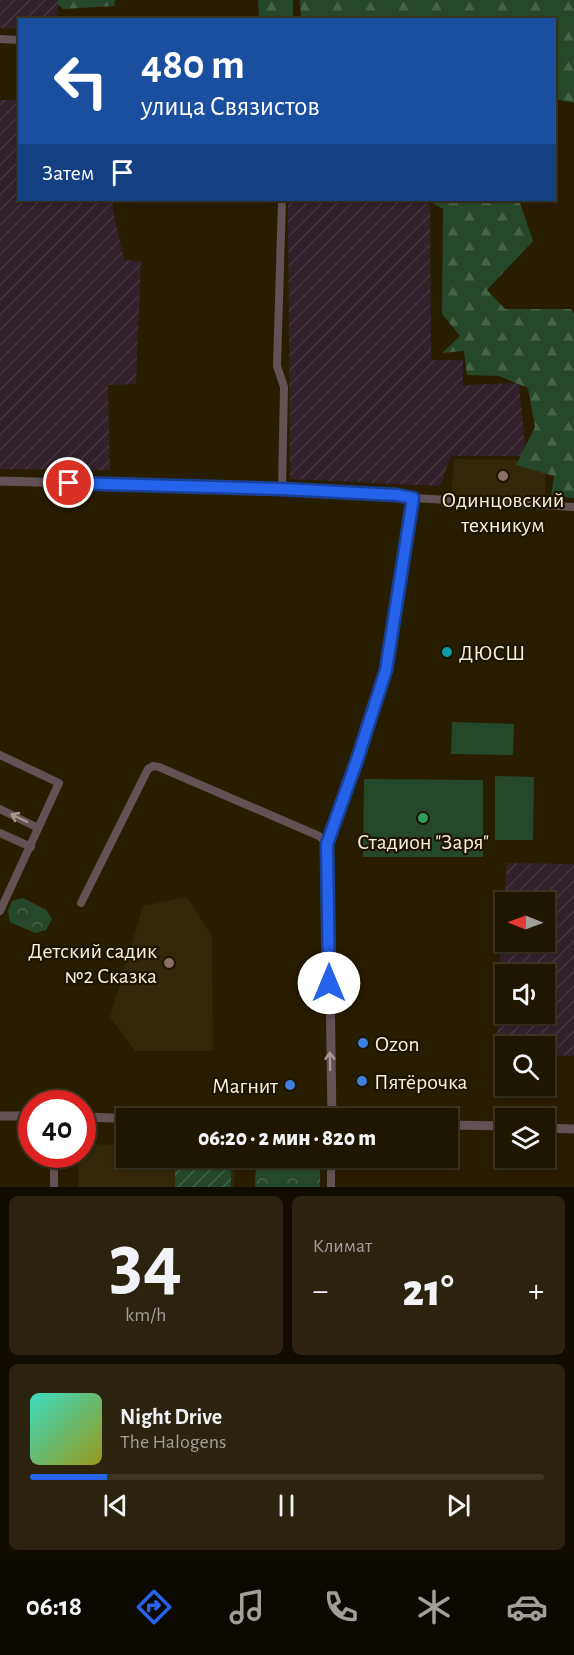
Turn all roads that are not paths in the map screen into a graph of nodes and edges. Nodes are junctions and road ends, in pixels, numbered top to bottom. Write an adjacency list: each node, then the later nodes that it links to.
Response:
1 (0, 39): 2 (street)
2 (18, 40)
3 (282, 201): 5 (street)
4 (0, 481): 5 (street)
5 (282, 489): 6 (street)
6 (413, 498): 7 (street); 12 (street)
7 (574, 507)
8 (0, 754): 10 (street)
9 (0, 809): 10 (street, one-way to 9)
10 (38, 828): 13 (street)
11 (0, 833): 13 (street)
12 (327, 844): 14 (street); 16 (street, one-way to 12)
13 (31, 846): 15 (street)
14 (81, 903)
15 (0, 911)
16 (332, 1108)
17 (0, 1116): 18 (street)
18 (18, 1116)
19 (96, 1117): 20 (street)
20 (116, 1118)
21 (458, 1125): 22 (street)
22 (495, 1126)
23 (555, 1129): 24 (street)
24 (574, 1130)
25 (54, 1168): 27 (street)
26 (332, 1168): 28 (street)
27 (54, 1187)
28 (331, 1187)

